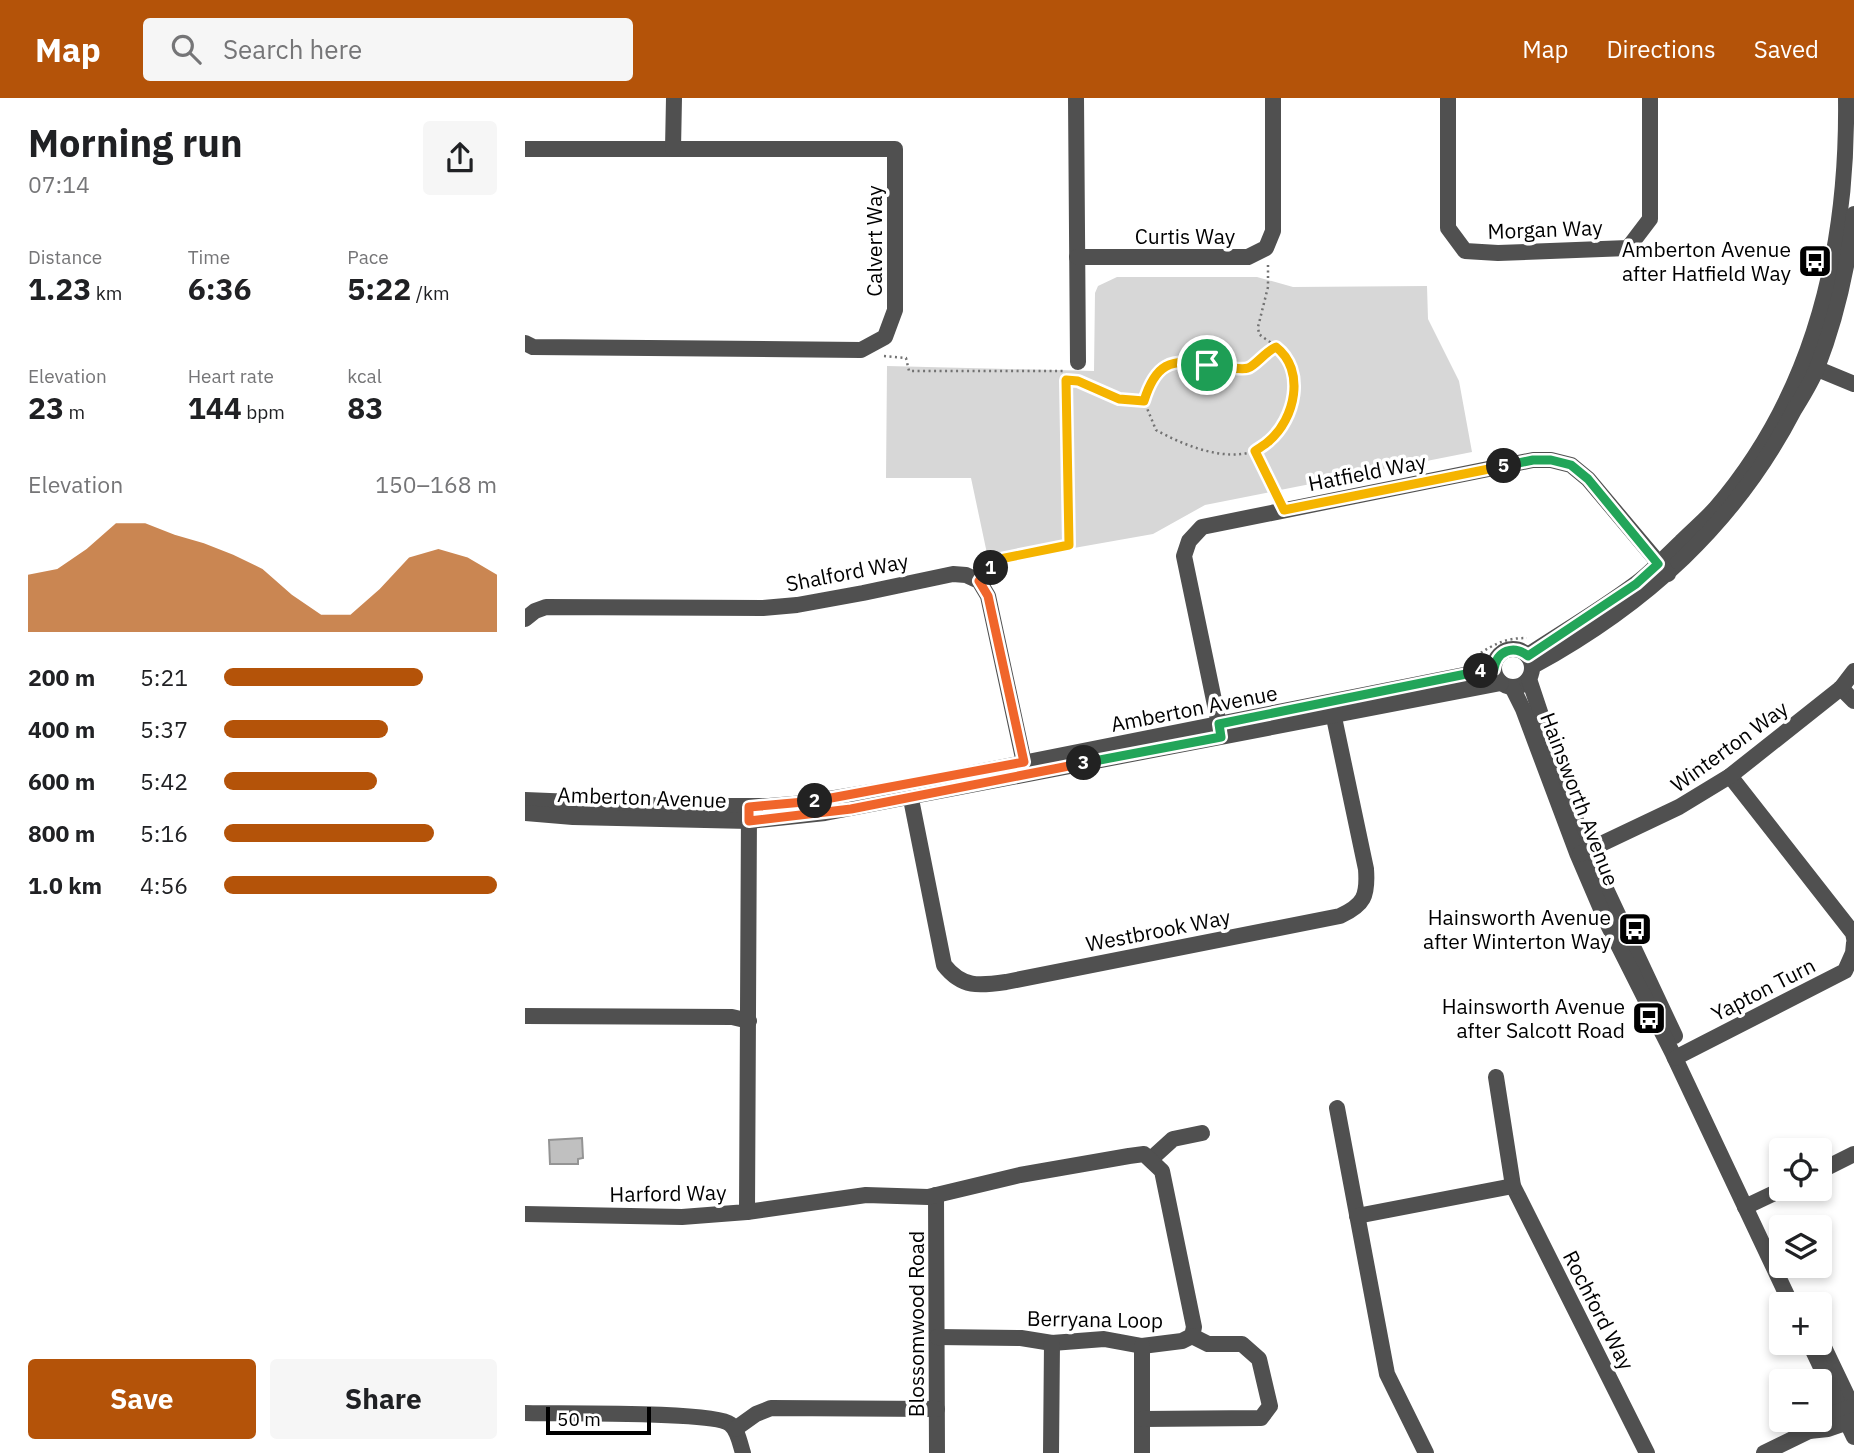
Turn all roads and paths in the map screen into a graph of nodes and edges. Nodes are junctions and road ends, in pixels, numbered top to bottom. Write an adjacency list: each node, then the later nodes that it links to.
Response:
1 (674, 98): 8 (street)
2 (1076, 98): 12 (street)
3 (1273, 98): 11 (street, Curtis Way)
4 (1448, 98): 5 (street, Morgan Way)
5 (1650, 98)
6 (1846, 98): 10 (street)
7 (525, 149): 8 (street, Calvert Way)
8 (673, 149): 14 (street, Calvert Way)
9 (1854, 214): 10 (street)
10 (1847, 242): 16 (street)
11 (1262, 250): 12 (street, Curtis Way); 15 (path)
12 (1077, 257): 17 (street)
13 (525, 343): 14 (street)
14 (866, 347): 17 (path)
15 (1276, 347): 20 (path); 21 (path)
16 (1810, 366): 19 (street); 23 (street)
17 (1072, 367): 18 (path)
18 (1066, 380): 20 (path); 24 (path)
19 (1854, 384)
20 (1144, 401): 21 (path)
21 (1255, 451): 22 (path)
22 (1284, 510): 23 (street, Hatfield Way); 34 (street, Hatfield Way)
23 (1663, 569): 28 (street)
24 (979, 581): 25 (street, Shalford Way); 35 (street)
25 (525, 619)
26 (1537, 635): 27 (path)
27 (1474, 658)
28 (1530, 667): 30 (street); 30 (street); 41 (street, Hainsworth Avenue)
29 (1854, 671): 31 (street, Winterton Way)
30 (1502, 680): 33 (street, Amberton Avenue); 41 (street, Hainsworth Avenue)
31 (1840, 688): 32 (street); 36 (street, Winterton Way)
32 (1854, 701)
33 (1332, 709): 34 (street, Amberton Avenue); 37 (street, Westbrook Way)
34 (1220, 730): 35 (street, Amberton Avenue)
35 (1025, 768): 37 (street, Amberton Avenue)
36 (1730, 776): 41 (street, Winterton Way); 42 (street, Yapton Turn)
37 (910, 792): 40 (street, Amberton Avenue)
38 (525, 800): 40 (street, Amberton Avenue)
39 (525, 813): 40 (street, Amberton Avenue)
40 (749, 814): 44 (street, Harford Way)
41 (1583, 853): 45 (street, Hainsworth Avenue)
42 (1854, 940): 45 (street, Yapton Turn)
43 (525, 1016): 44 (street)
44 (749, 1021): 56 (street, Harford Way)
45 (1679, 1056): 55 (street, Hainsworth Avenue)
46 (1496, 1077): 52 (street, Rochford Way)
47 (1337, 1108): 58 (street)
48 (1202, 1133): 50 (street)
49 (1854, 1154): 51 (street)
50 (1151, 1159): 53 (street); 61 (street, Berryana Loop)
51 (1832, 1165)
52 (1513, 1186): 58 (street); 77 (street, Rochford Way)
53 (936, 1195): 56 (street); 62 (street, Blossomwood Road)
54 (1769, 1196): 55 (street)
55 (1750, 1205): 59 (street, Hainsworth Avenue); 60 (street, Hainsworth Avenue)
56 (747, 1212): 57 (street, Harford Way)
57 (525, 1214)
58 (1357, 1216): 76 (street)
59 (1769, 1238)
60 (1786, 1292)
61 (1192, 1336): 64 (street, Berryana Loop); 70 (street)
62 (937, 1337): 63 (street, Berryana Loop); 67 (street, Blossomwood Road)
63 (1052, 1343): 64 (street, Berryana Loop); 74 (street)
64 (1142, 1346): 70 (street)
65 (1816, 1355): 69 (street)
66 (1826, 1355): 69 (street)
67 (937, 1409): 71 (street); 73 (street, Blossomwood Road)
68 (525, 1413): 71 (street)
69 (1850, 1418): 78 (street)
70 (1142, 1419): 75 (street)
71 (735, 1429): 72 (street)
72 (743, 1453)
73 (937, 1453)
74 (1051, 1453)
75 (1142, 1453)
76 (1426, 1453)
77 (1647, 1453)
78 (1764, 1453)

